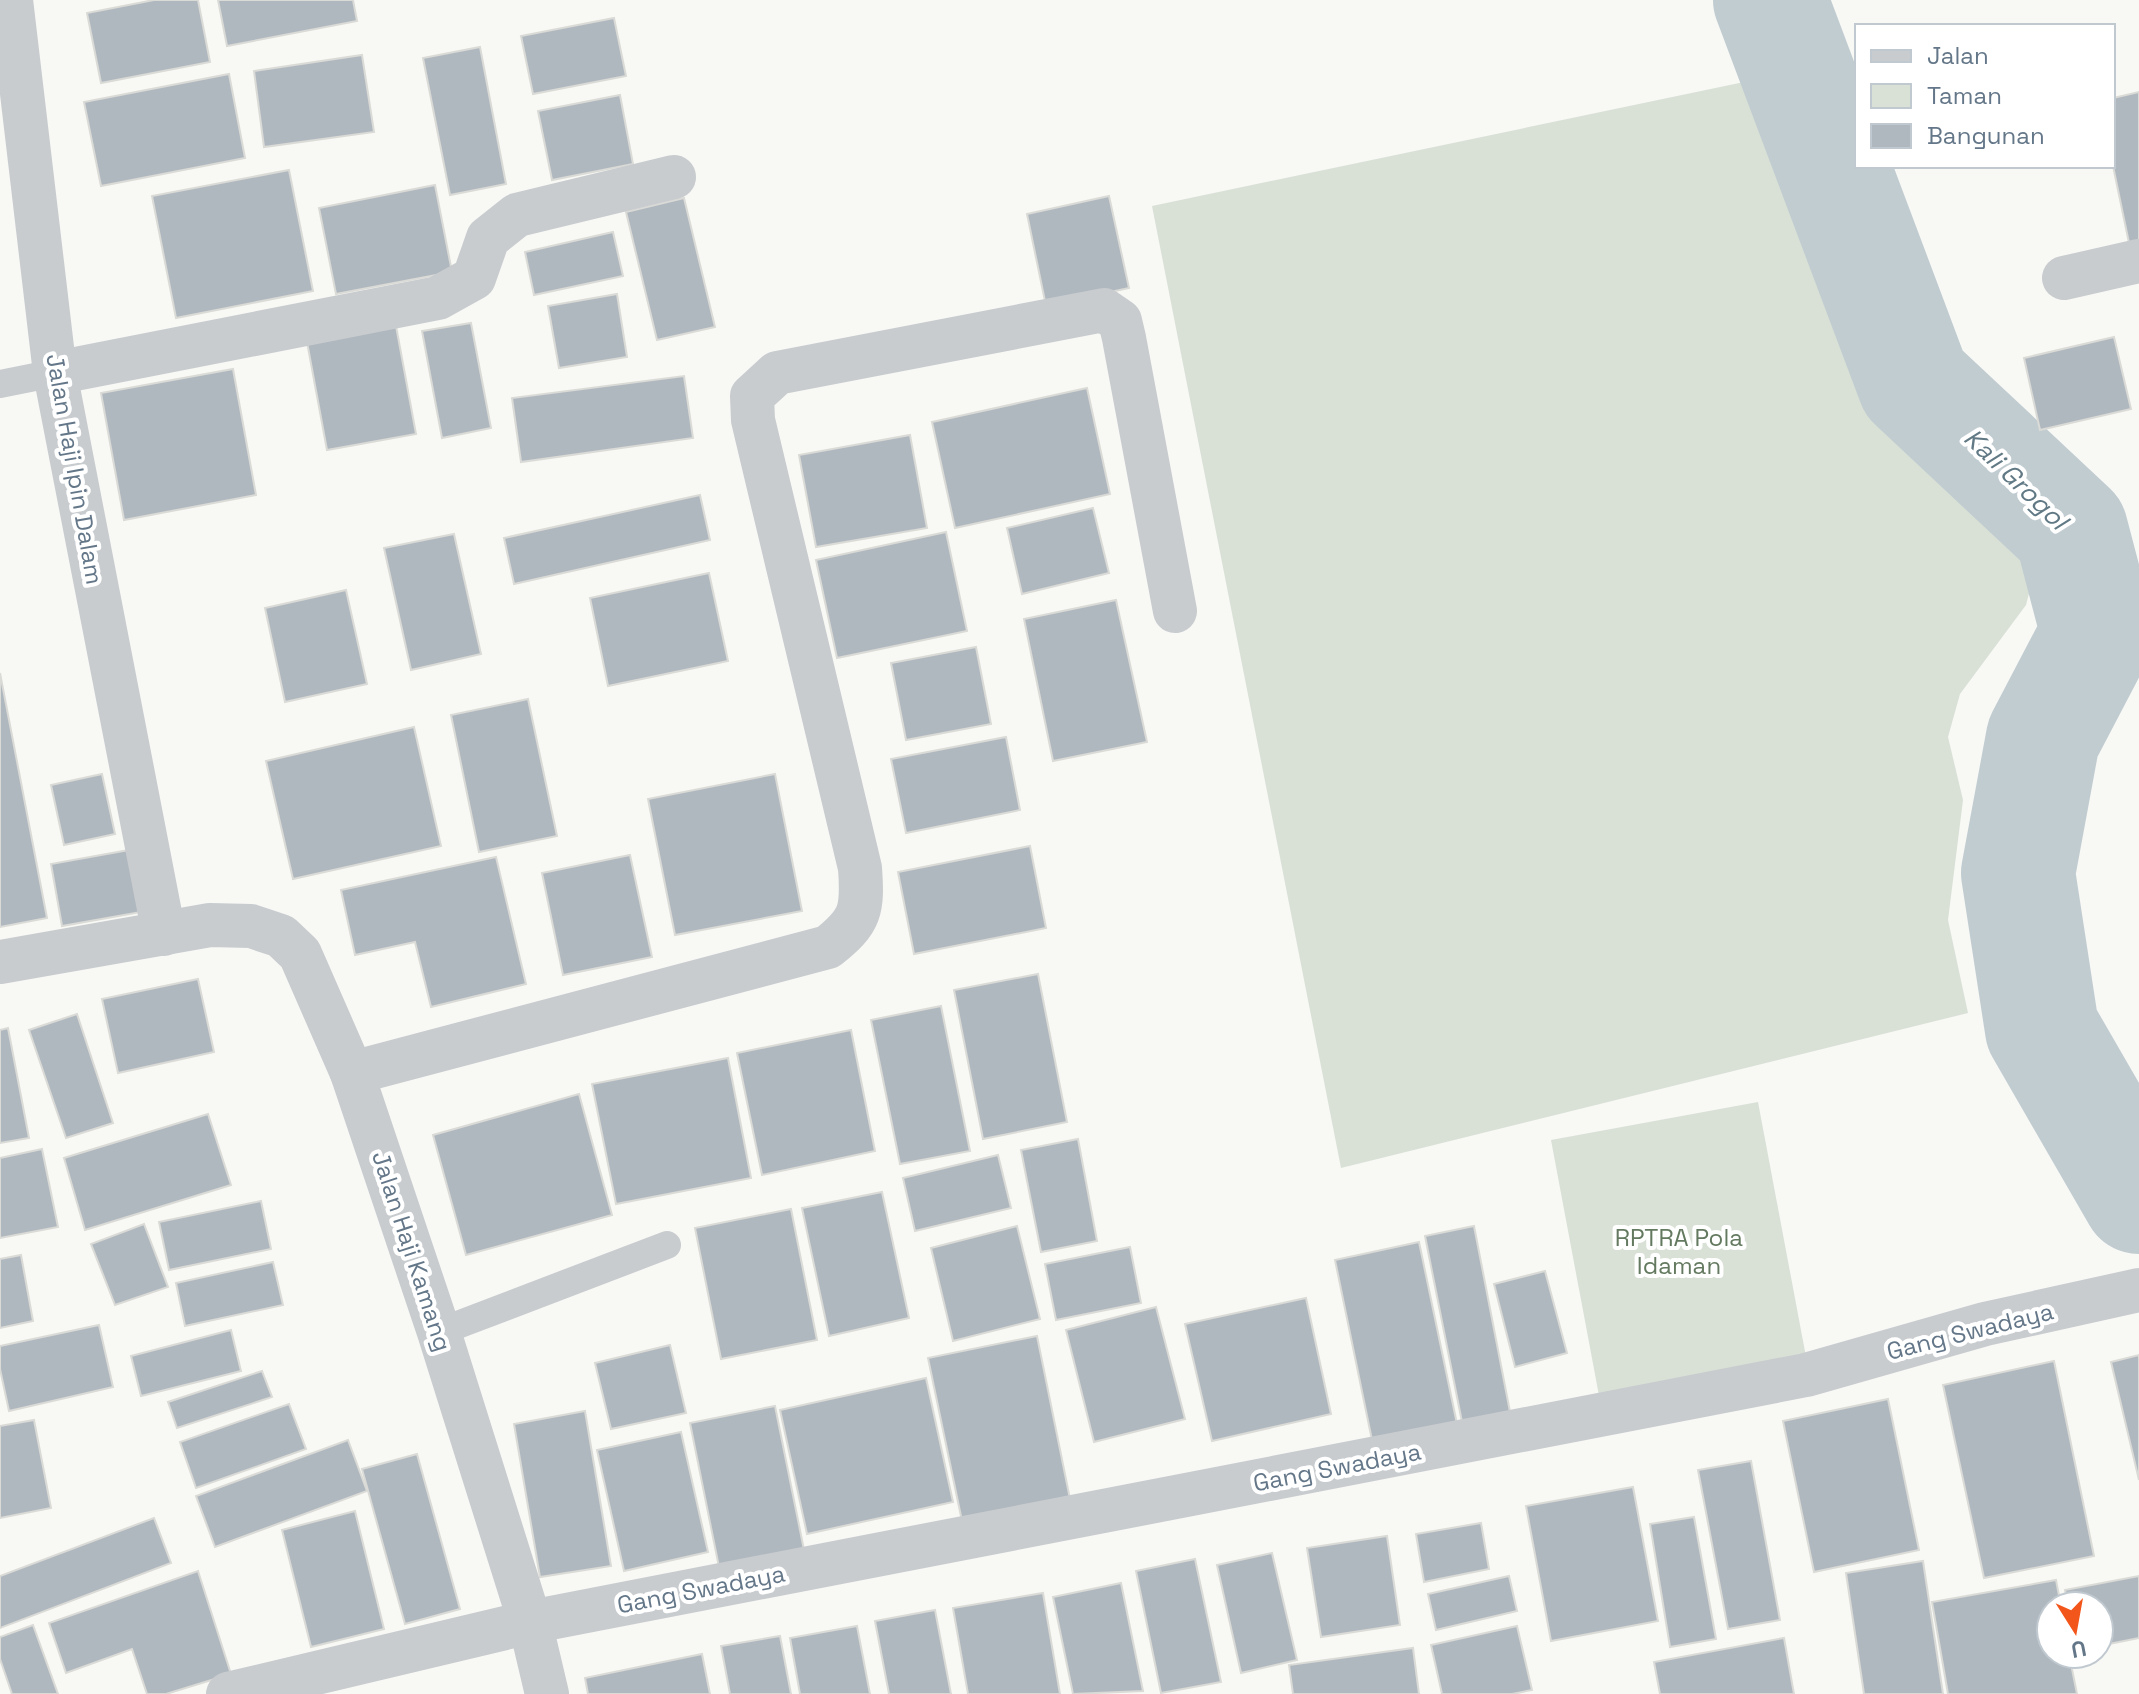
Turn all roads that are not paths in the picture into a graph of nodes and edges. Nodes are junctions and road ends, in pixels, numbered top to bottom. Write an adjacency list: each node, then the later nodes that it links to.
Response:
1 (11, 0): 5 (street, Jalan Haji Ipin Dalam)
2 (674, 177): 5 (street)
3 (2139, 261): 4 (street)
4 (2064, 278)
5 (55, 373): 6 (lane); 8 (street, Jalan Haji Ipin Dalam)
6 (0, 384)
7 (1175, 611): 10 (street)
8 (164, 934): 9 (street, Jalan Haji Kamang); 10 (street, Jalan Haji Kamang)
9 (0, 962)
10 (352, 1073): 13 (street, Jalan Haji Kamang)
11 (667, 1245): 13 (lane)
12 (2137, 1290): 14 (street, Gang Swadaya)
13 (439, 1332): 14 (street, Jalan Haji Kamang)
14 (530, 1622): 15 (street, Gang Swadaya); 16 (street, Jalan Haji Kamang)
15 (228, 1694)
16 (547, 1694)

